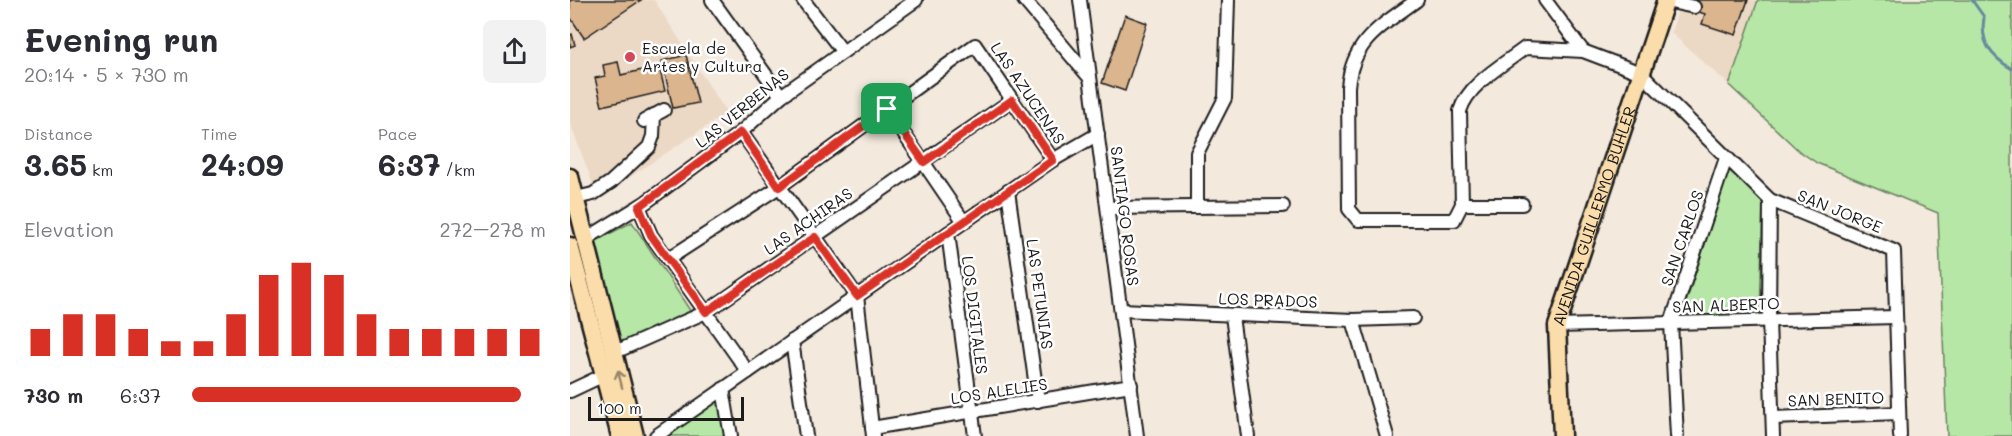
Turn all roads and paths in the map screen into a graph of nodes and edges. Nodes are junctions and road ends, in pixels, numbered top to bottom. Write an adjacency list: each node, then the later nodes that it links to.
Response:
1 (712, 0): 17 (street)
2 (804, 0): 14 (street)
3 (916, 0): 11 (street, LAS VERBENAS)
4 (1040, 0): 10 (street)
5 (1080, 0): 16 (street, SANTIAGO ROSAS)
6 (1228, 0): 35 (street)
7 (1417, 0): 31 (street)
8 (1545, 0): 13 (street)
9 (1666, 1): 12 (street); 15 (main road, AVENIDA GUILLERMO BÜHLER)
10 (1026, 3): 16 (street)
11 (899, 5): 14 (street, LAS VERBENAS)
12 (1694, 7)
13 (1583, 51): 15 (street); 31 (street)
14 (843, 52): 17 (street, LAS VERBENAS)
15 (1641, 73): 23 (street, SAN JORGE); 53 (main road, AVENIDA GUILLERMO BÜHLER)
16 (1091, 79): 22 (street, SANTIAGO ROSAS)
17 (781, 96): 21 (street, LAS VERBENAS)
18 (1012, 100): 19 (street, LAS AZUCENAS); 24 (street, LAS AZUCENAS); 25 (street, LAS ACHIRAS)
19 (887, 109): 25 (street); 27 (street)
20 (654, 115): 29 (street)
21 (741, 132): 27 (street); 34 (street, LAS VERBENAS)
22 (1098, 134): 24 (street); 36 (street, SANTIAGO ROSAS)
23 (1726, 158): 30 (street, SAN JORGE); 52 (street, SAN CARLOS)
24 (1053, 160): 28 (street)
25 (924, 162): 37 (street); 39 (street, LAS ACHIRAS)
26 (570, 180): 29 (main road)
27 (779, 187): 39 (street); 42 (street)
28 (1008, 191): 37 (street); 61 (street, LAS PETUNIAS)
29 (576, 198): 40 (main road)
30 (1770, 200): 48 (street, SAN JORGE); 51 (street)
31 (1462, 204): 32 (street)
32 (1522, 204)
33 (1283, 206): 35 (street)
34 (639, 207): 40 (street, LAS VERBENAS); 42 (street)
35 (1197, 207): 36 (street)
36 (1108, 208): 45 (street, SANTIAGO ROSAS)
37 (964, 222): 38 (street)
38 (948, 233): 44 (street); 62 (street, LOS DIGITALES)
39 (815, 237): 44 (street); 46 (street, LAS ACHIRAS)
40 (586, 239): 55 (main road)
41 (570, 246): 43 (main road)
42 (668, 259): 46 (street)
43 (575, 289): 57 (main road)
44 (857, 296): 54 (street); 65 (street)
45 (1121, 310): 47 (street, LOS PRADOS); 58 (street, SANTIAGO ROSAS)
46 (706, 312): 55 (street, LAS ACHIRAS); 56 (street)
47 (1232, 316): 50 (street, LOS PRADOS); 73 (street)
48 (1896, 317): 51 (street, SAN ALBERTO); 63 (street, SAN JORGE)
49 (1413, 318): 50 (street, LOS PRADOS)
50 (1353, 320): 74 (street)
51 (1769, 320): 52 (street, SAN ALBERTO); 64 (street)
52 (1671, 323): 53 (street, SAN ALBERTO); 76 (street, SAN CARLOS)
53 (1557, 326): 75 (main road, AVENIDA GUILLERMO BÜHLER)
54 (792, 341): 56 (street); 70 (street)
55 (613, 352): 67 (main road, one-way to 55)
56 (748, 372): 59 (street)
57 (604, 375): 60 (street); 66 (main road)
58 (1131, 386): 61 (street, LOS ALELIES); 72 (street, SANTIAGO ROSAS)
59 (723, 389): 68 (street); 69 (street)
60 (570, 391)
61 (1038, 401): 62 (street, LOS ALELIES)
62 (971, 412): 65 (street, LOS ALELIES); 71 (street, LOS DIGITALES)
63 (1899, 413): 64 (street, SAN BENITO); 78 (street, SAN JORGE)
64 (1773, 418): 77 (street)
65 (873, 432)
66 (620, 436)
67 (634, 436)
68 (656, 436)
69 (731, 436)
70 (806, 436)
71 (975, 436)
72 (1137, 436)
73 (1248, 436)
74 (1387, 436)
75 (1562, 436)
76 (1677, 436)
77 (1773, 436)
78 (1900, 436)

